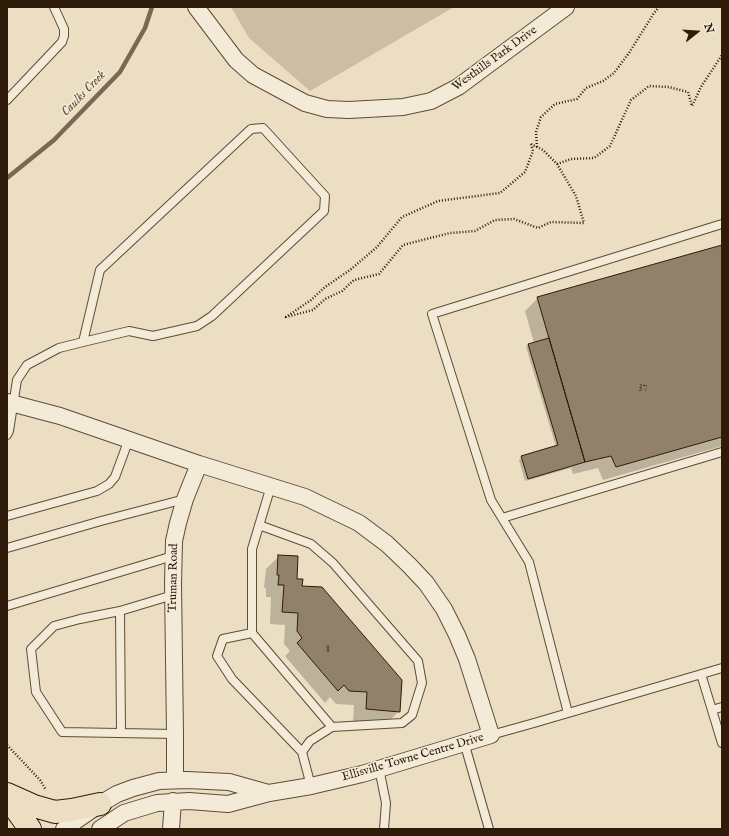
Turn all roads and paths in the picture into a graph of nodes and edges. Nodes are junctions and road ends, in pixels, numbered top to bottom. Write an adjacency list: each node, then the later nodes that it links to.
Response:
1 (54, 7): 6 (lane)
2 (196, 7): 3 (street, Westhills Park Drive)
3 (566, 7)
4 (659, 7): 7 (path)
5 (722, 55): 8 (path)
6 (7, 100)
7 (537, 147): 8 (path); 8 (path)
8 (557, 164)
9 (722, 224): 19 (lane)
10 (83, 342): 10 (lane); 11 (lane)
11 (10, 402): 12 (lane); 13 (street)
12 (7, 435)
13 (129, 439): 15 (street); 18 (lane)
14 (722, 452): 19 (lane)
15 (200, 464): 16 (street, Ellisville Towne Centre Drive); 17 (street, Truman Road)
16 (271, 486): 20 (lane); 35 (street, Ellisville Towne Centre Drive)
17 (185, 499): 21 (lane); 22 (street, Truman Road)
18 (7, 516)
19 (502, 518): 31 (lane)
20 (259, 525): 26 (lane); 32 (lane)
21 (7, 548)
22 (173, 556): 23 (street, Truman Road); 24 (lane)
23 (173, 595): 25 (lane); 34 (street, Truman Road)
24 (7, 606)
25 (120, 611): 33 (lane); 33 (lane)
26 (252, 634): 32 (lane); 39 (lane)
27 (722, 668): 28 (lane)
28 (701, 674): 30 (lane); 31 (lane)
29 (722, 707): 30 (lane)
30 (712, 710): 37 (lane)
31 (568, 713): 35 (lane)
32 (332, 727): 39 (lane)
33 (121, 733): 34 (lane)
34 (175, 734): 41 (street, Truman Road)
35 (491, 735): 36 (street, Ellisville Towne Centre Drive)
36 (464, 742): 40 (street, Ellisville Towne Centre Drive); 53 (lane)
37 (722, 742)
38 (7, 745): 45 (path)
39 (302, 752): 42 (lane)
40 (379, 768): 42 (street, Ellisville Towne Centre Drive); 52 (lane)
41 (175, 780): 43 (street, Ellisville Towne Centre Drive); 47 (street, Ellisville Towne Centre Drive)
42 (312, 786): 43 (street, Ellisville Towne Centre Drive)
43 (270, 793): 46 (street, Ellisville Towne Centre Drive)
44 (7, 795): 47 (highway); 48 (highway)
45 (48, 796)
46 (173, 801): 50 (street, Ellisville Towne Centre Drive); 51 (street)
47 (100, 804): 49 (street, Ellisville Towne Centre Drive)
48 (30, 829)
49 (64, 829)
50 (100, 829)
51 (171, 829)
52 (384, 829)
53 (489, 829)

